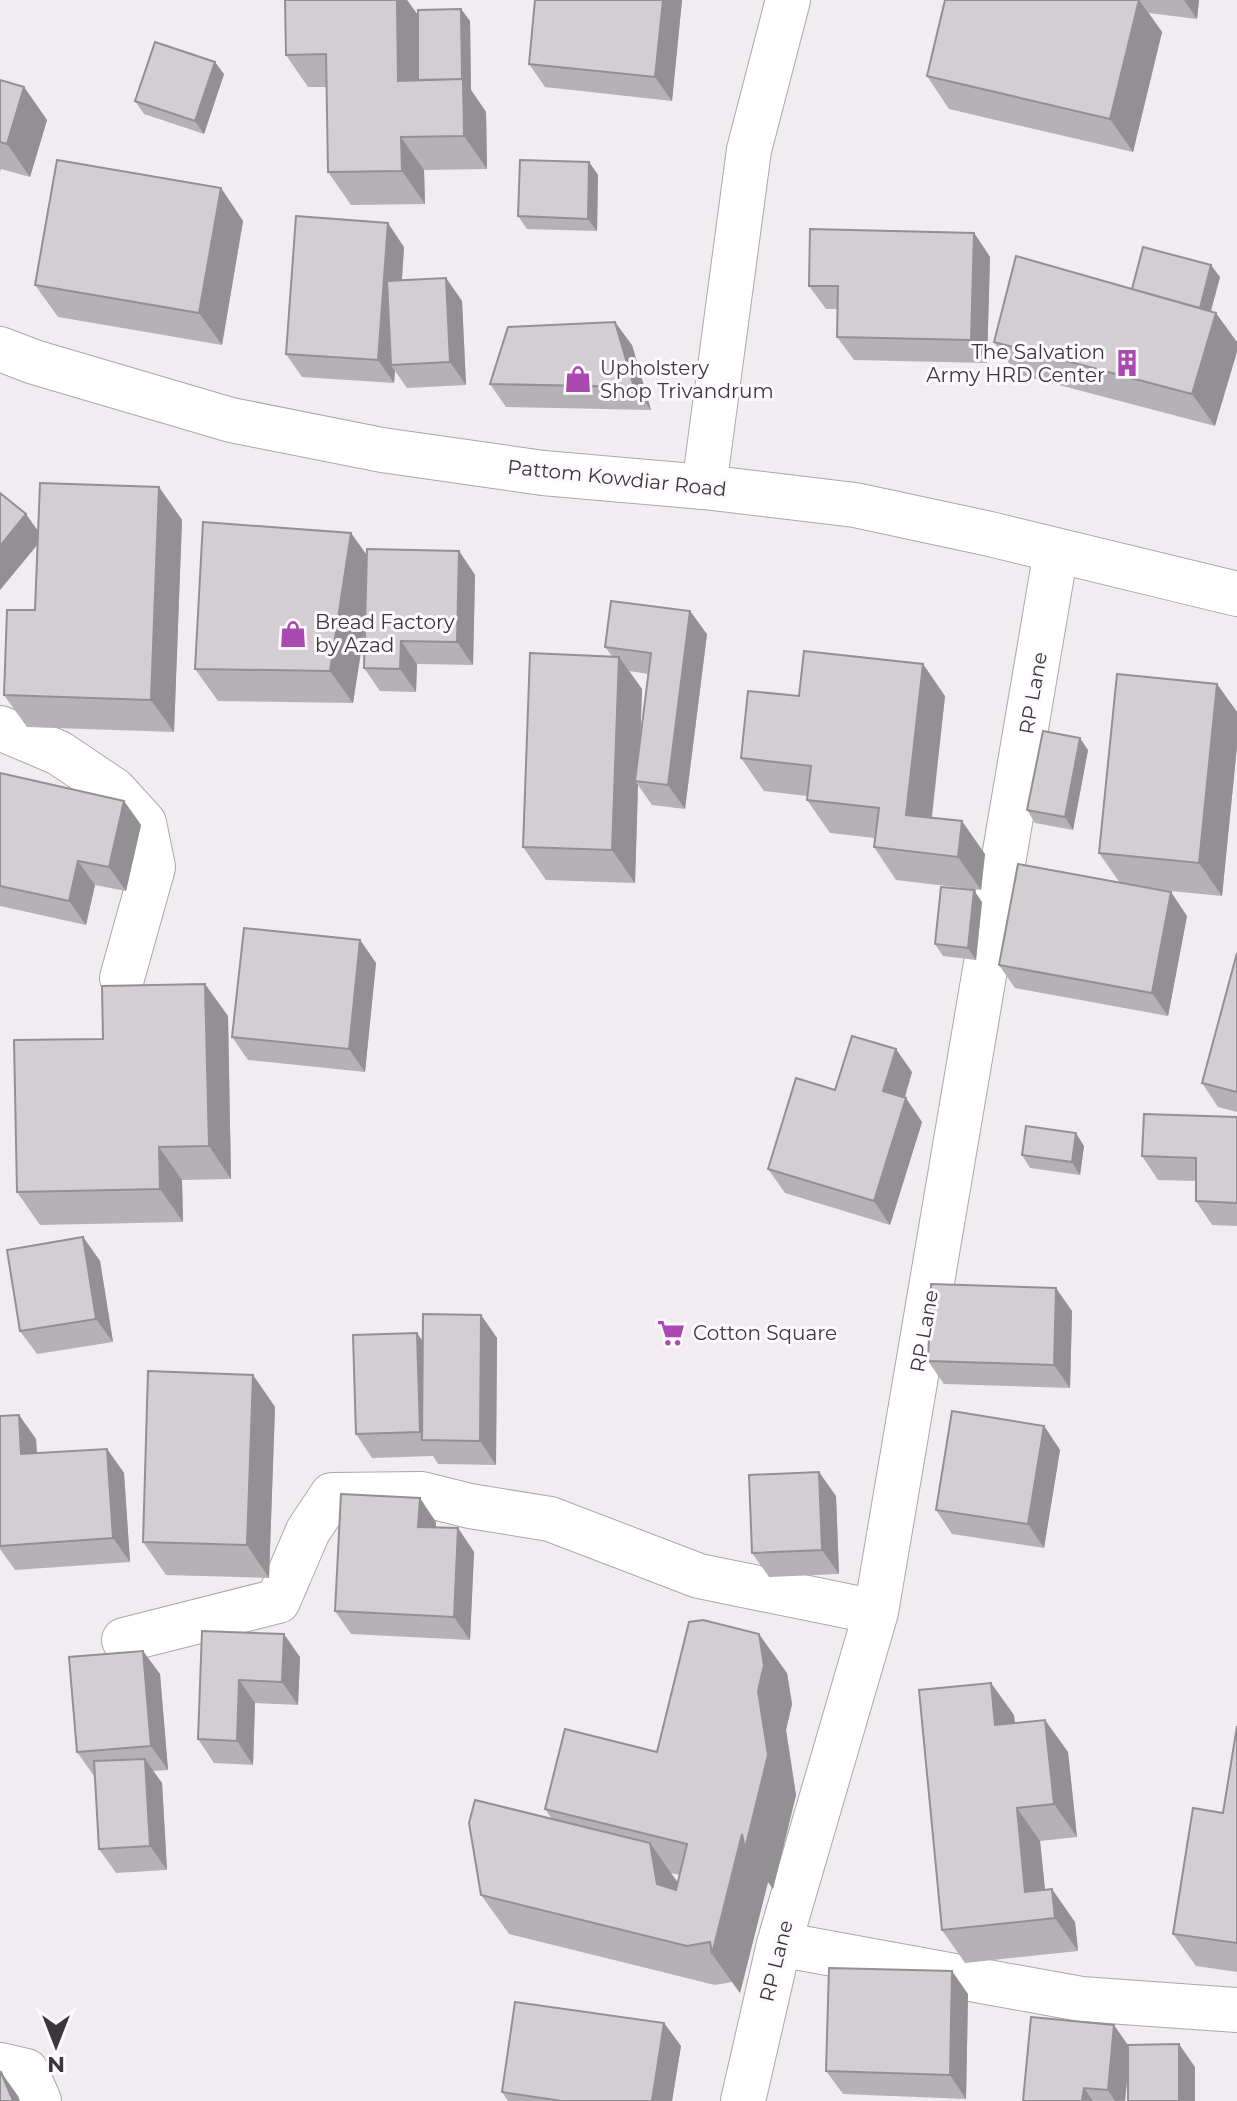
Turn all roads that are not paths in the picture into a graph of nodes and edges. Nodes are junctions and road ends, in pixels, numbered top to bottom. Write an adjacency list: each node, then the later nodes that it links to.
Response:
1 (788, 0): 3 (street)
2 (0, 349): 3 (street, Pattom Kowdiar Road)
3 (704, 487): 4 (street, Pattom Kowdiar Road)
4 (1056, 551): 5 (street, Pattom Kowdiar Road); 8 (street, RP Lane)
5 (1237, 594)
6 (0, 728): 7 (street)
7 (122, 978)
8 (876, 1612): 9 (street); 10 (street, RP Lane)
9 (124, 1640)
10 (779, 1944): 11 (street); 14 (street, RP Lane)
11 (1237, 2010)
12 (0, 2065): 13 (street)
13 (39, 2101)
14 (743, 2101)

